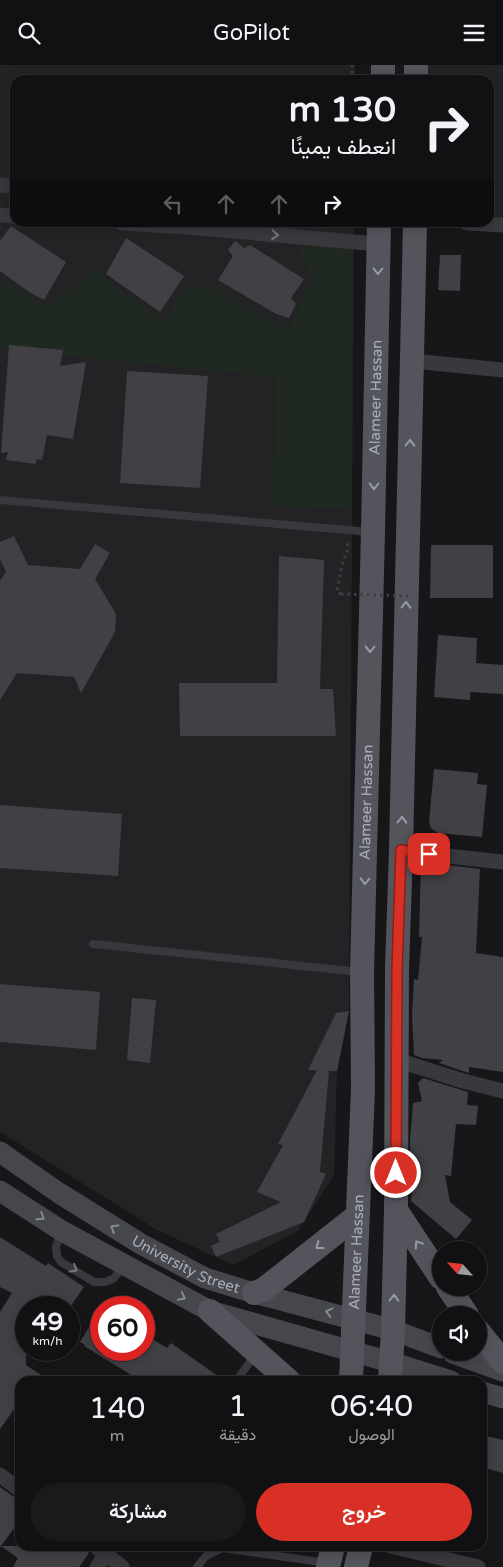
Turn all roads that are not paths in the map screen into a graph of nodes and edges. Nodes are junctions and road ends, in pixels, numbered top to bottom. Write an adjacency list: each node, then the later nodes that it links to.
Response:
1 (236, 227): 3 (street, one-way to 3)
2 (415, 227): 4 (main road)
3 (378, 233): 7 (main road, Alameer Hassan, one-way to 7)
4 (412, 361): 5 (street); 8 (main road, one-way to 4)
5 (503, 370)
6 (0, 501): 7 (lane)
7 (373, 532): 11 (main road, Alameer Hassan, one-way to 11)
8 (401, 850): 9 (street); 12 (main road)
9 (503, 862)
10 (93, 944): 11 (lane)
11 (362, 972): 17 (main road, Alameer Hassan)
12 (396, 1060): 13 (street); 16 (main road)
13 (503, 1091)
14 (0, 1152): 21 (main road, University Street, one-way to 14)
15 (0, 1191): 18 (main road, University Street, one-way to 18)
16 (396, 1211): 19 (main road, one-way to 16); 24 (main road, one-way to 16)
17 (358, 1216): 21 (main road, one-way to 21); 23 (main road, Alameer Hassan)
18 (62, 1231): 20 (main road, University Street); 20 (lane, one-way to 20)
19 (432, 1265)
20 (124, 1266): 22 (main road, University Street, one-way to 22)
21 (254, 1293): 23 (main road, University Street, one-way to 21)
22 (210, 1311): 27 (main road, University Street); 28 (main road)
23 (354, 1318): 24 (main road, University Street); 27 (main road, Alameer Hassan)
24 (393, 1329): 26 (main road, University Street); 32 (main road)
25 (487, 1342): 30 (main road)
26 (432, 1344)
27 (352, 1351): 32 (main road, University Street); 35 (main road, Alameer Hassan)
28 (257, 1352): 33 (lane); 34 (main road)
29 (475, 1361): 31 (main road)
30 (503, 1362)
31 (503, 1371)
32 (390, 1372): 36 (main road, University Street)
33 (240, 1376)
34 (283, 1376)
35 (351, 1376)
36 (417, 1376)
37 (487, 1393): 38 (main road)
38 (503, 1398)
39 (0, 1475): 40 (street)
40 (15, 1486)
41 (104, 1551): 49 (street)
42 (107, 1551): 50 (street)
43 (217, 1551): 51 (lane)
44 (252, 1551): 47 (lane)
45 (360, 1551): 52 (main road)
46 (407, 1551): 48 (street)
47 (330, 1559)
48 (448, 1564): 53 (street)
49 (97, 1567)
50 (122, 1567)
51 (197, 1567)
52 (356, 1567)
53 (478, 1567)

